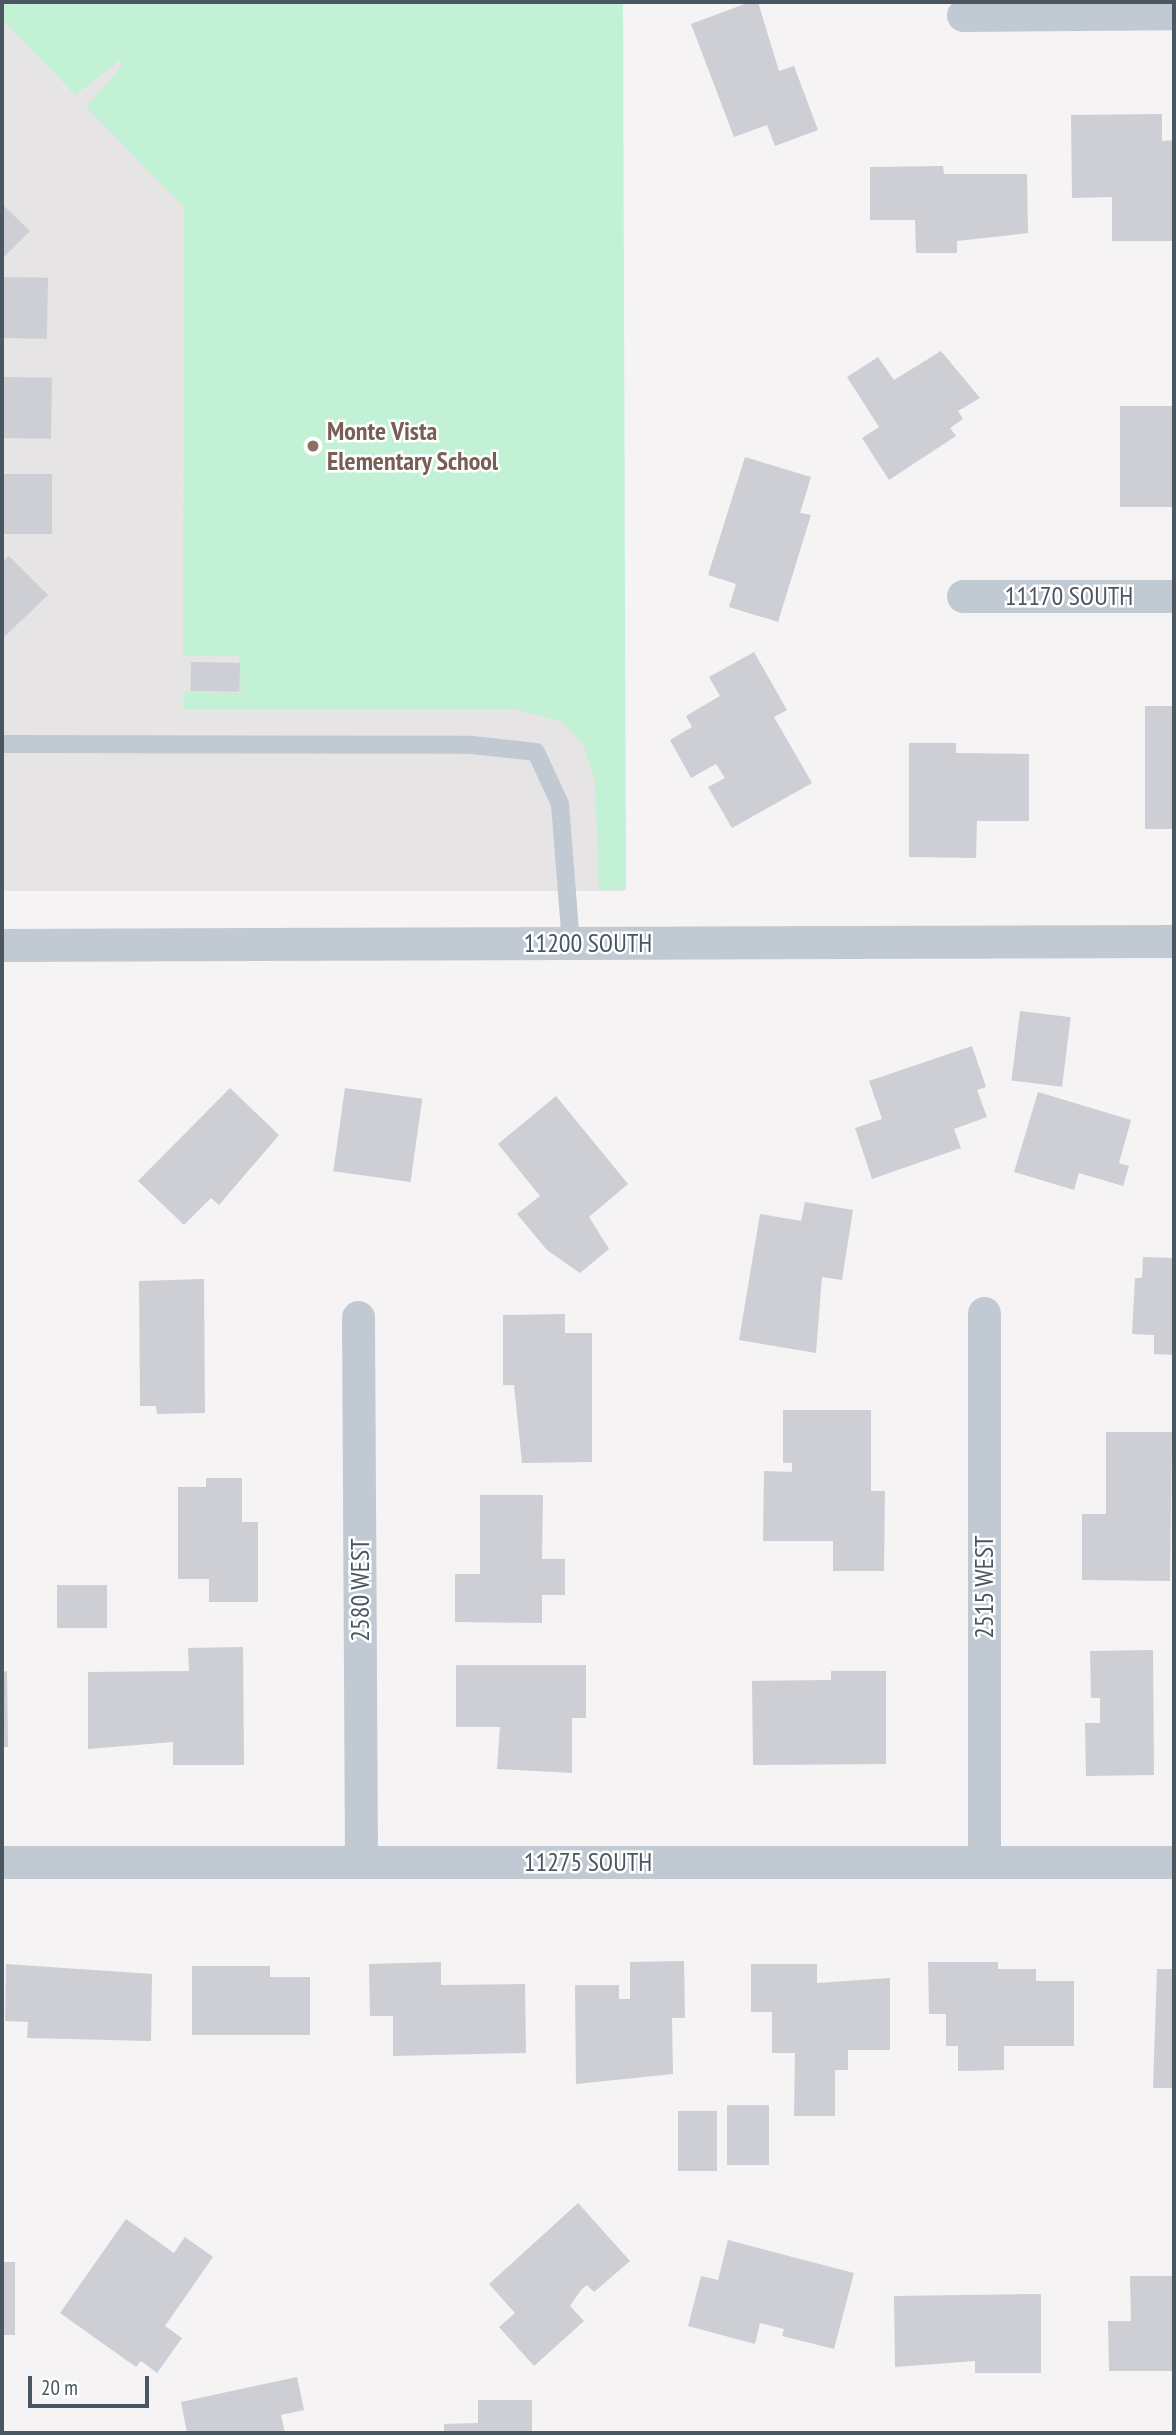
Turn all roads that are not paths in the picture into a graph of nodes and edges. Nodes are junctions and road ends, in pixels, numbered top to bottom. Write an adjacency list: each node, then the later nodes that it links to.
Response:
1 (1174, 13): 2 (street)
2 (963, 15)
3 (963, 596): 4 (street, 11170 SOUTH)
4 (1174, 596)
5 (2, 744): 7 (lane)
6 (1174, 941): 7 (street, 11200 SOUTH)
7 (571, 943): 8 (street, 11200 SOUTH)
8 (2, 945)
9 (984, 1313): 11 (street, 2515 WEST)
10 (358, 1317): 14 (street, 2580 WEST)
11 (984, 1862): 12 (street, 11275 SOUTH); 14 (street, 11275 SOUTH)
12 (1174, 1862)
13 (2, 1863): 14 (street, 11275 SOUTH)
14 (361, 1863)

